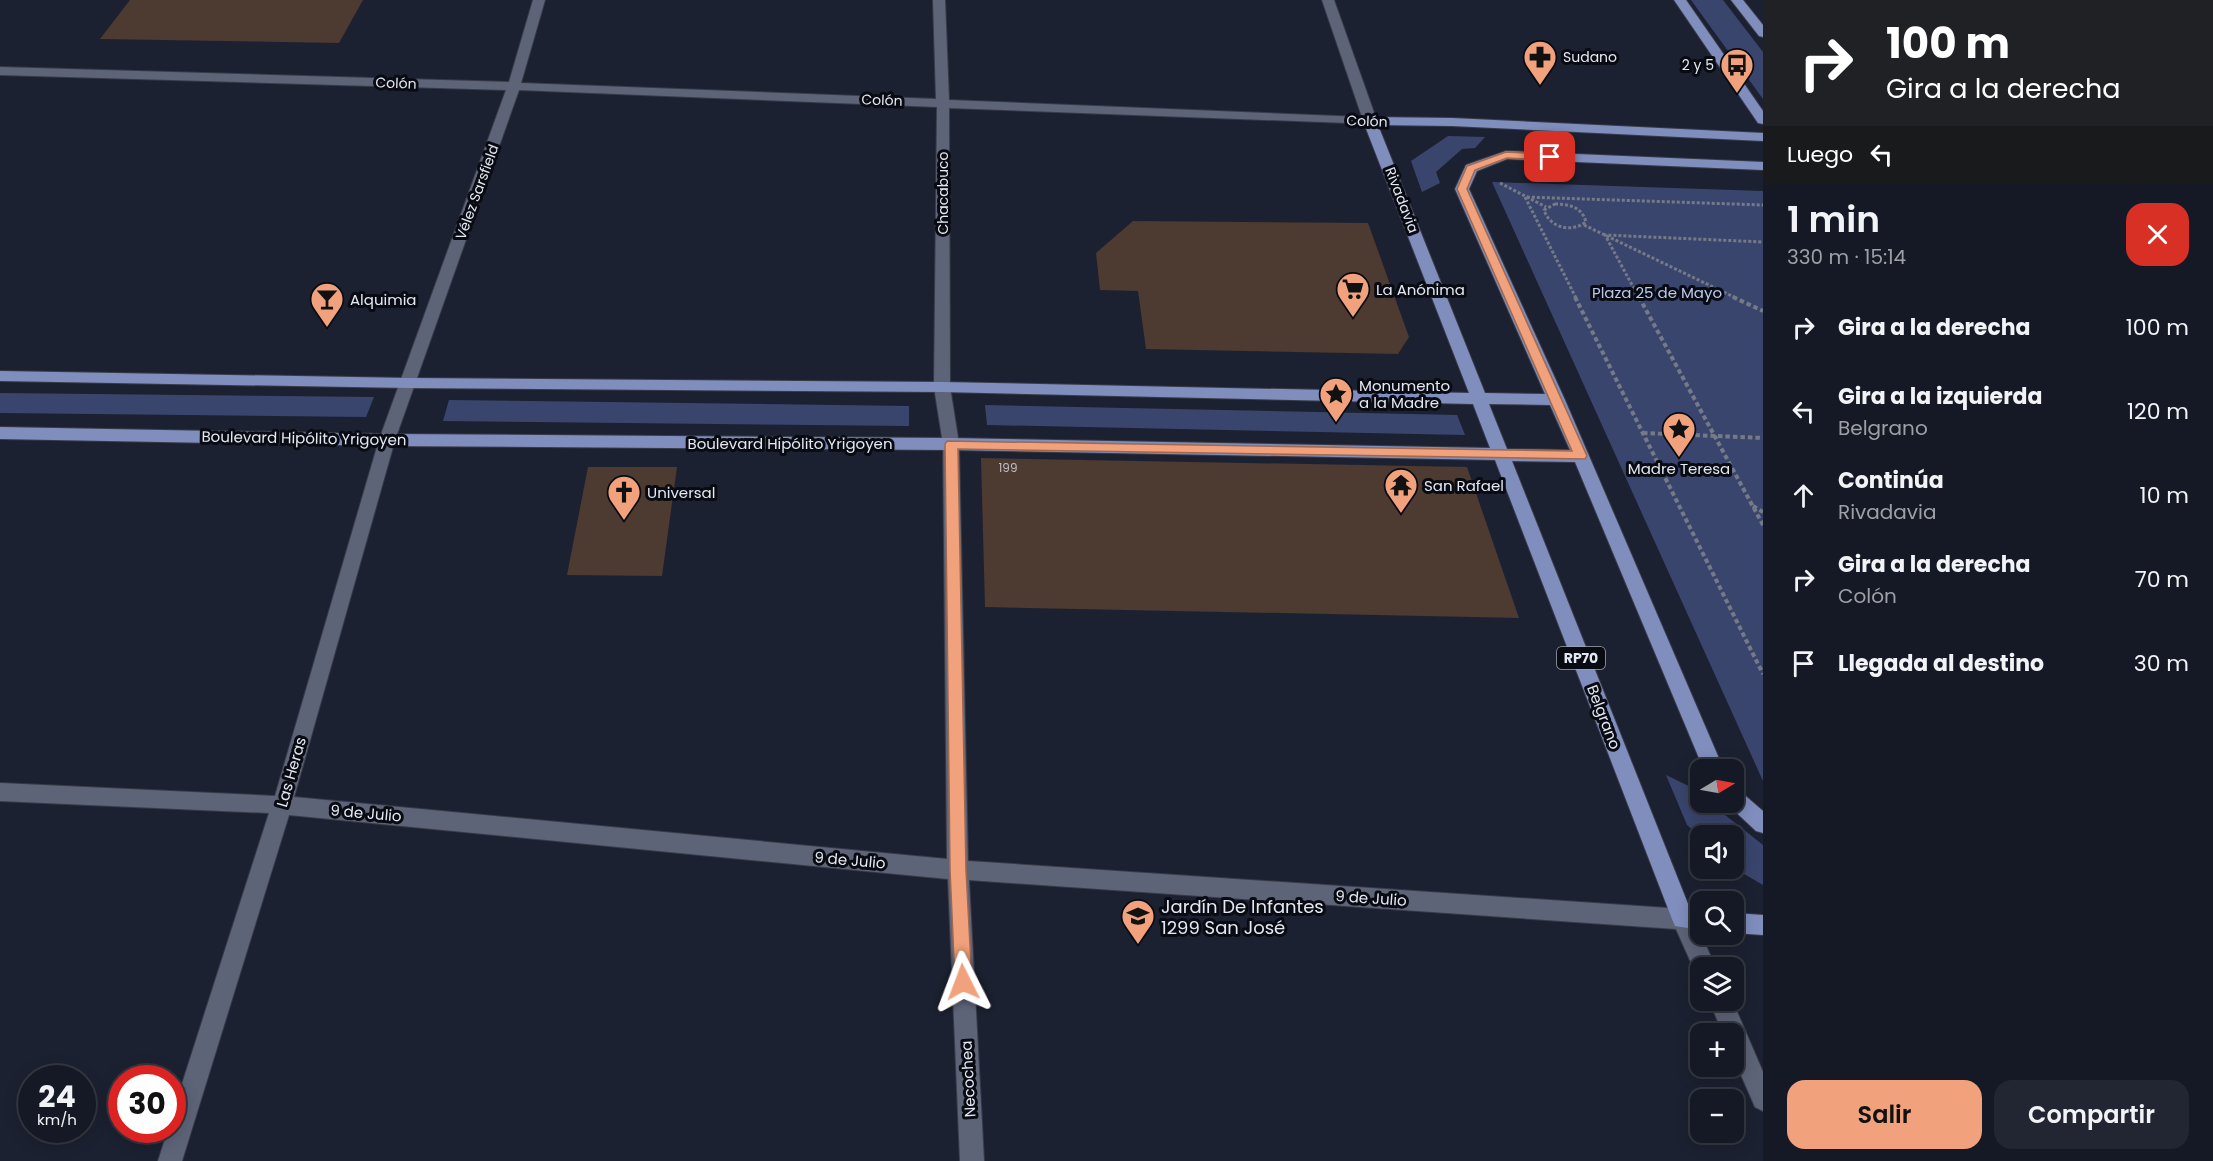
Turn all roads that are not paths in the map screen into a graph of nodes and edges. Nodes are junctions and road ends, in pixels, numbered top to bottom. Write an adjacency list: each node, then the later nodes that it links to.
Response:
1 (539, 0): 8 (street, Vélez Sarsfield)
2 (939, 0): 9 (street, Chacabuco)
3 (1328, 0): 11 (street, Rivadavia)
4 (1680, 0): 10 (main road)
5 (1737, 0): 6 (main road)
6 (1763, 33)
7 (0, 71): 8 (street, Colón)
8 (514, 86): 9 (street, Colón); 15 (street, Vélez Sarsfield)
9 (944, 103): 11 (street, Colón); 16 (street, Chacabuco)
10 (1763, 120)
11 (1370, 121): 12 (main road, Colón); 17 (main road, Rivadavia / RP70)
12 (1763, 137)
13 (1763, 166): 18 (main road)
14 (0, 376): 15 (main road)
15 (409, 383): 16 (main road); 20 (street, Las Heras)
16 (942, 387): 17 (main road); 21 (street, Necochea)
17 (1478, 399): 18 (main road); 22 (main road, Belgrano / RP70)
18 (1557, 400): 23 (main road)
19 (0, 433): 20 (main road, Boulevard Hipólito Yrigoyen)
20 (387, 440): 21 (main road, Boulevard Hipólito Yrigoyen); 26 (street, Las Heras)
21 (951, 444): 22 (main road, Boulevard Hipólito Yrigoyen); 29 (street, Necochea)
22 (1502, 454): 23 (main road, Boulevard Hipólito Yrigoyen); 30 (main road, Belgrano / RP70)
23 (1581, 456): 24 (main road)
24 (1709, 759)
25 (0, 792): 26 (street, 9 de Julio)
26 (282, 805): 29 (street, 9 de Julio); 36 (street, Las Heras)
27 (1744, 807): 28 (main road)
28 (1763, 824)
29 (958, 870): 31 (street, 9 de Julio); 37 (street, Necochea)
30 (1690, 915)
31 (1690, 920)
32 (1744, 924): 33 (main road)
33 (1763, 925)
34 (1724, 1011): 35 (street)
35 (1763, 1099)
36 (170, 1161)
37 (972, 1161)

